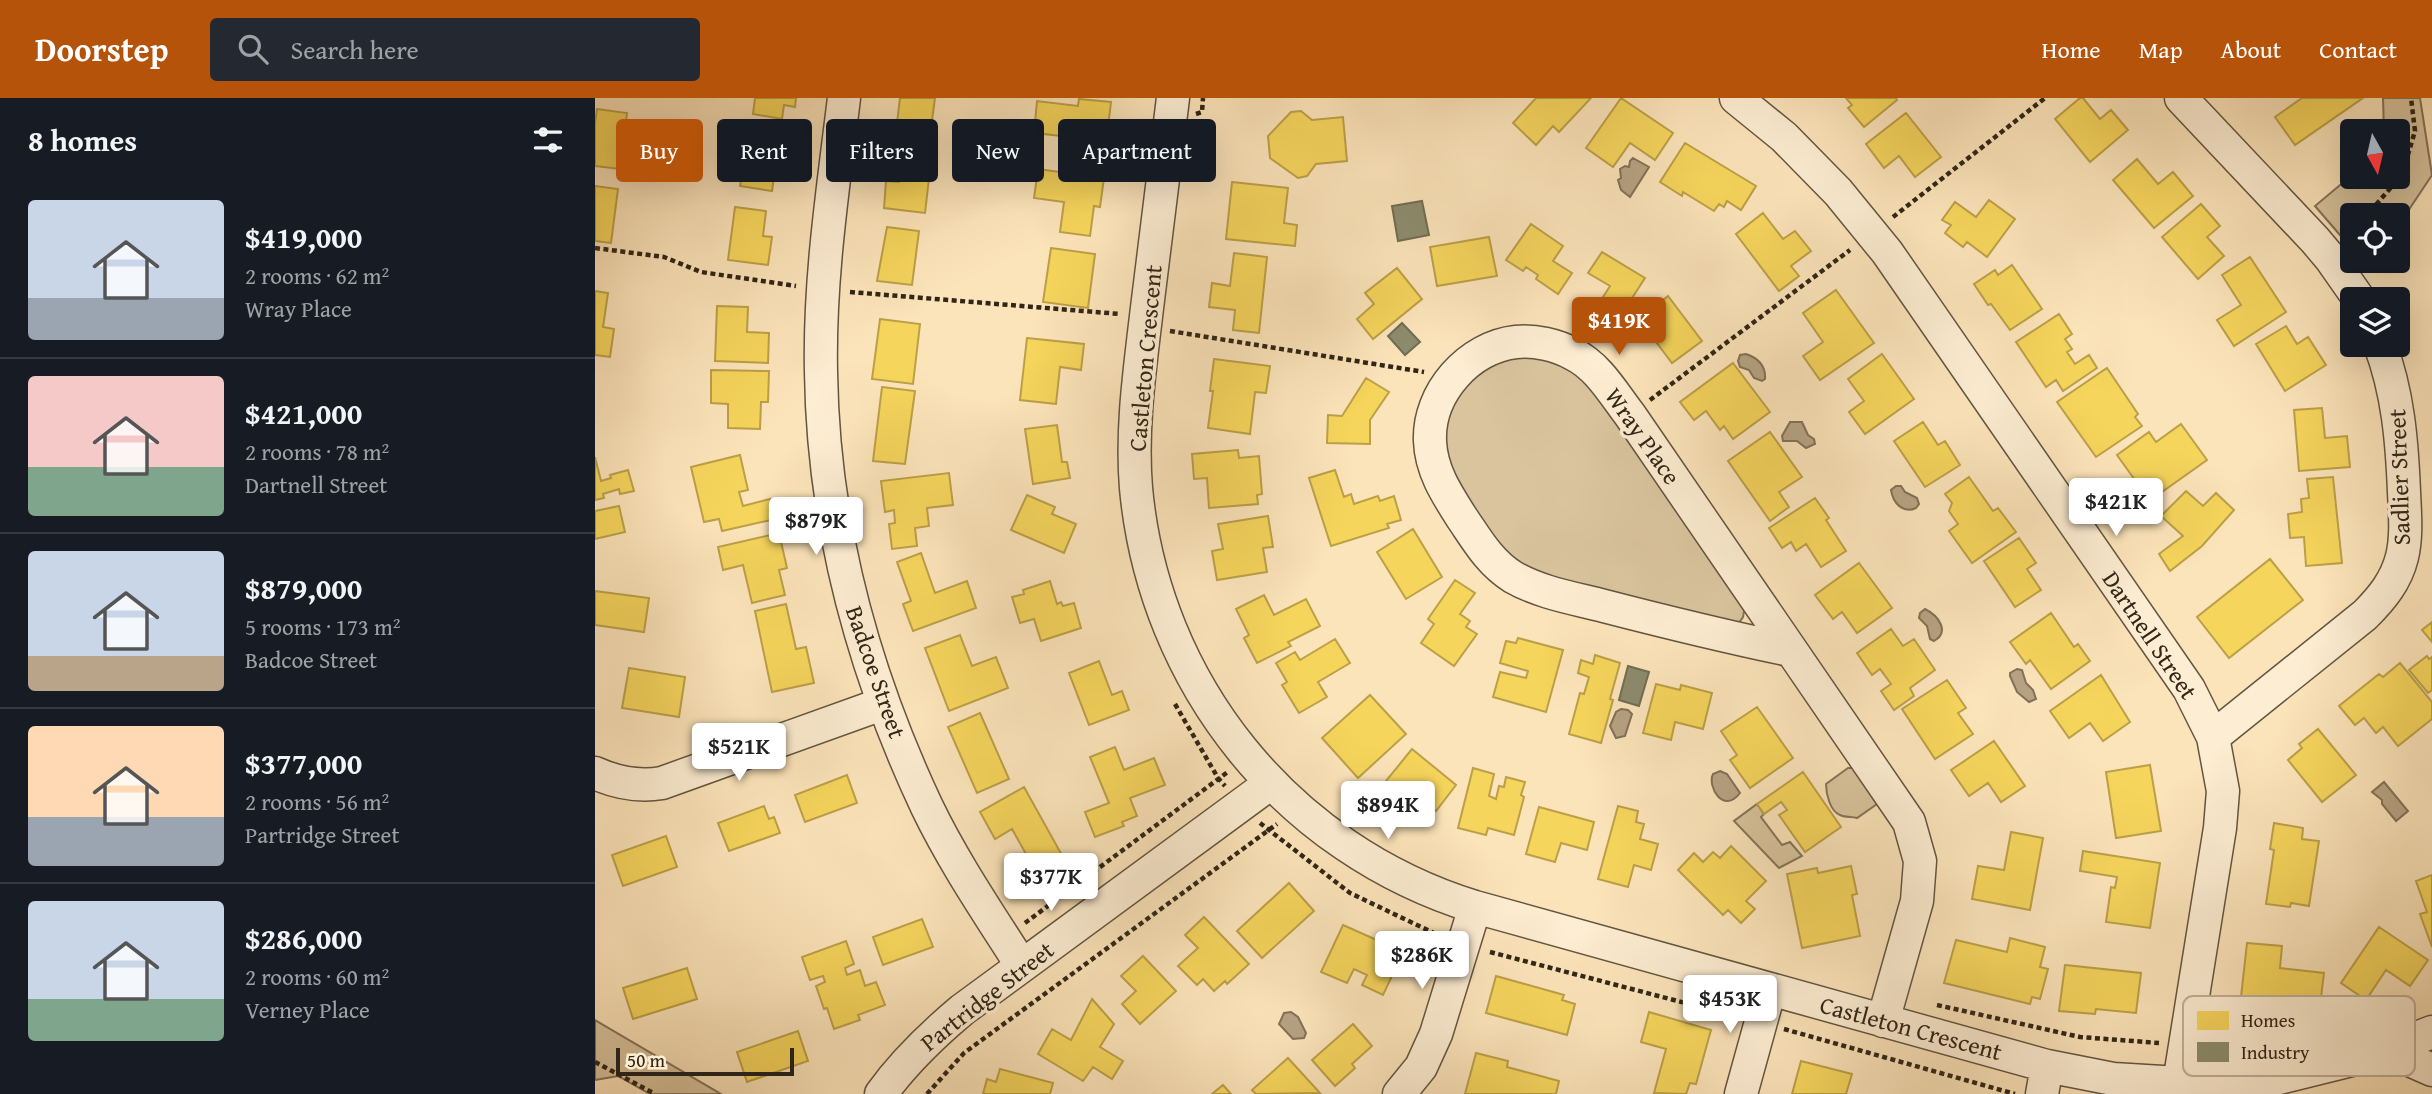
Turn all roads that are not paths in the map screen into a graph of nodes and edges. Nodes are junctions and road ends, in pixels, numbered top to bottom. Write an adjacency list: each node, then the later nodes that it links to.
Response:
1 (844, 98): 8 (street, Badcoe Street)
2 (1736, 98): 9 (street, Dartnell Street)
3 (2181, 98): 5 (street)
4 (1181, 107): 11 (street, Castleton Crescent)
5 (2351, 287)
6 (2384, 357): 9 (street, Sadlier Street)
7 (1790, 650): 7 (street, Wray Place); 16 (street, Wray Place)
8 (883, 704): 10 (street); 13 (street, Badcoe Street)
9 (2213, 737): 15 (street, Dartnell Street)
10 (595, 773)
11 (1271, 783): 12 (street, Castleton Crescent); 13 (street, Partridge Street)
12 (1475, 907): 14 (street, Castleton Crescent); 26 (street)
13 (1022, 966): 25 (street, Partridge Street)
14 (1770, 989): 16 (street, Castleton Crescent); 27 (street)
15 (2193, 996)
16 (1883, 1021): 23 (street, Castleton Crescent)
17 (2432, 1032): 18 (street, Castleton Crescent)
18 (2415, 1039)
19 (2183, 1060): 24 (street, Dartnell Street)
20 (2415, 1062): 21 (street)
21 (2432, 1070)
22 (2288, 1076): 24 (street, Castleton Crescent)
23 (2045, 1080): 24 (street, Castleton Crescent)
24 (2179, 1083)
25 (881, 1094)
26 (1399, 1094)
27 (1741, 1094)

